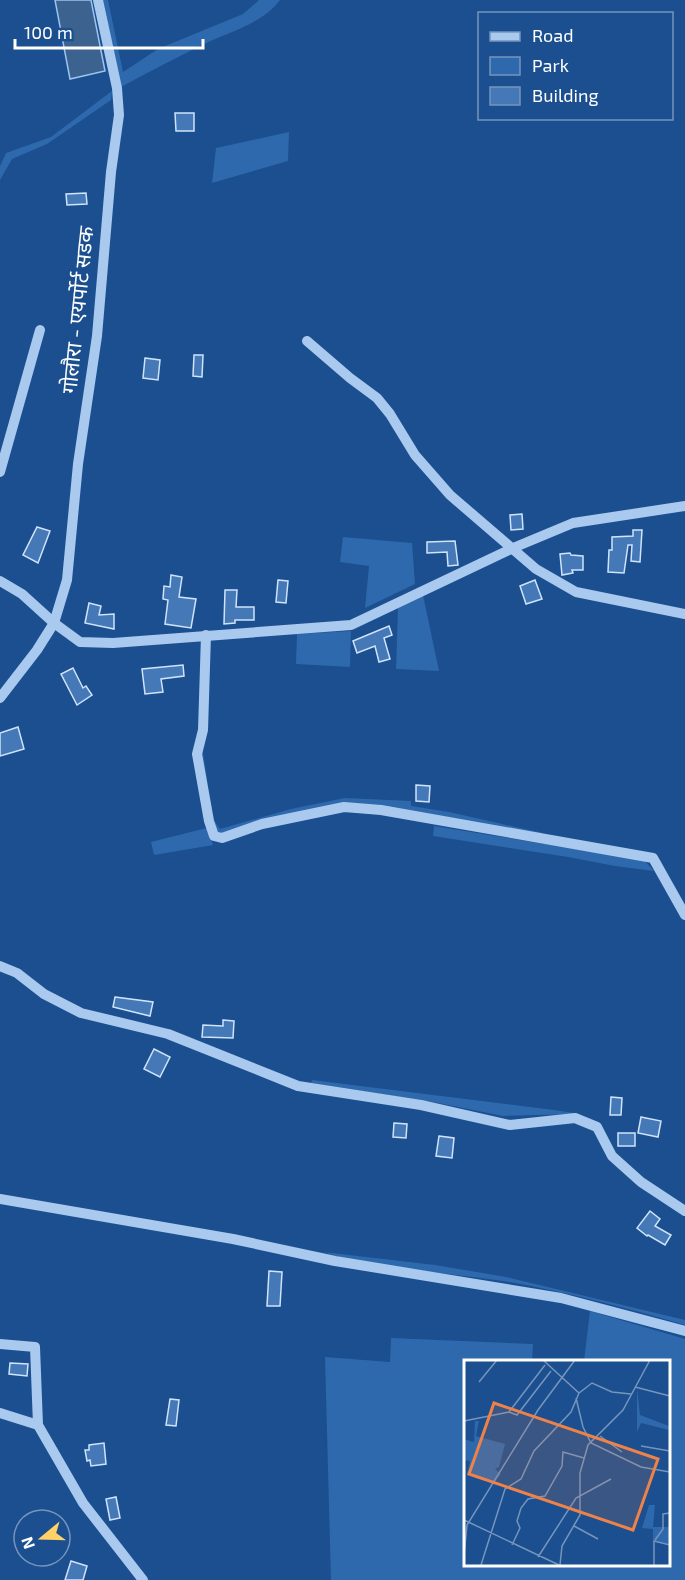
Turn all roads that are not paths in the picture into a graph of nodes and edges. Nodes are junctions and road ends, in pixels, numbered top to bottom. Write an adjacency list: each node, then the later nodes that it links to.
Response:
1 (98, 0): 9 (street, गोलौरा - एयर्पोर्ट सडक)
2 (40, 330): 4 (street)
3 (307, 341): 6 (street)
4 (0, 472)
5 (685, 506): 6 (street)
6 (513, 548): 8 (street); 10 (street)
7 (0, 581): 9 (street)
8 (685, 615)
9 (54, 623): 10 (street); 11 (street, गोलौरा - एयर्पोर्ट सडक)
10 (206, 635): 12 (street)
11 (0, 698)
12 (685, 915)
13 (0, 966): 15 (street)
14 (0, 1198): 16 (street)
15 (685, 1211)
16 (685, 1331)
17 (0, 1344): 19 (street)
18 (0, 1413): 19 (street)
19 (38, 1425): 20 (street)
20 (143, 1580)

